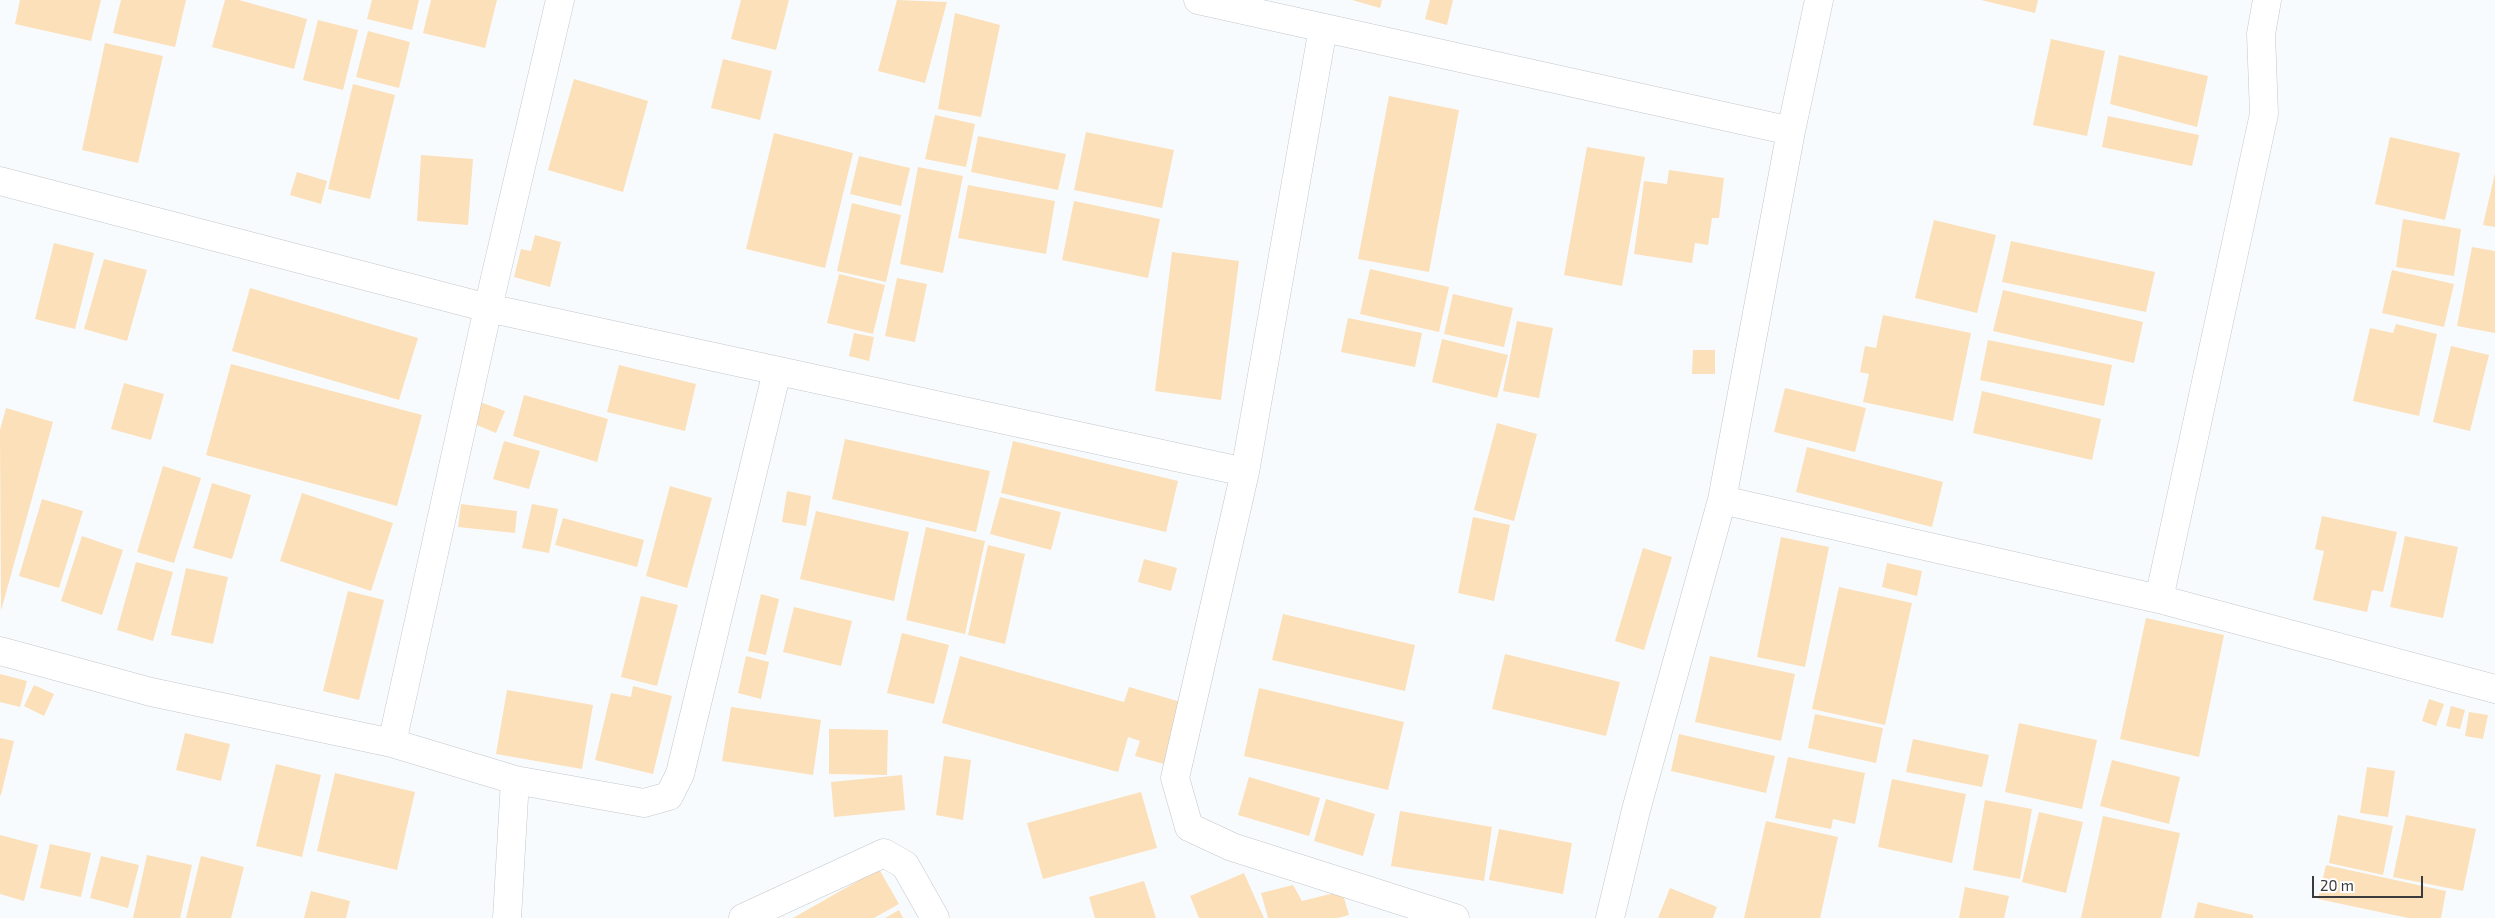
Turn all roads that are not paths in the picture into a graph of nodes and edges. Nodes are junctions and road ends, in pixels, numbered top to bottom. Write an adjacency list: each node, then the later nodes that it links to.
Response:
1 (560, 0): 9 (street)
2 (1198, 0): 5 (street)
3 (1819, 0): 7 (street)
4 (2267, 0): 13 (street)
5 (1248, 5): 6 (street)
6 (1322, 28): 7 (street); 11 (street)
7 (1791, 131): 12 (street)
8 (0, 181): 9 (street)
9 (488, 308): 10 (street); 16 (street)
10 (777, 371): 11 (street); 17 (street)
11 (1245, 472): 21 (street)
12 (1722, 500): 13 (street); 22 (street)
13 (2159, 599): 15 (street)
14 (0, 650): 16 (street)
15 (2495, 689)
16 (392, 743): 17 (street)
17 (515, 780): 18 (street)
18 (507, 918)
19 (743, 918): 20 (street)
20 (935, 918)
21 (1455, 918)
22 (1610, 918)

